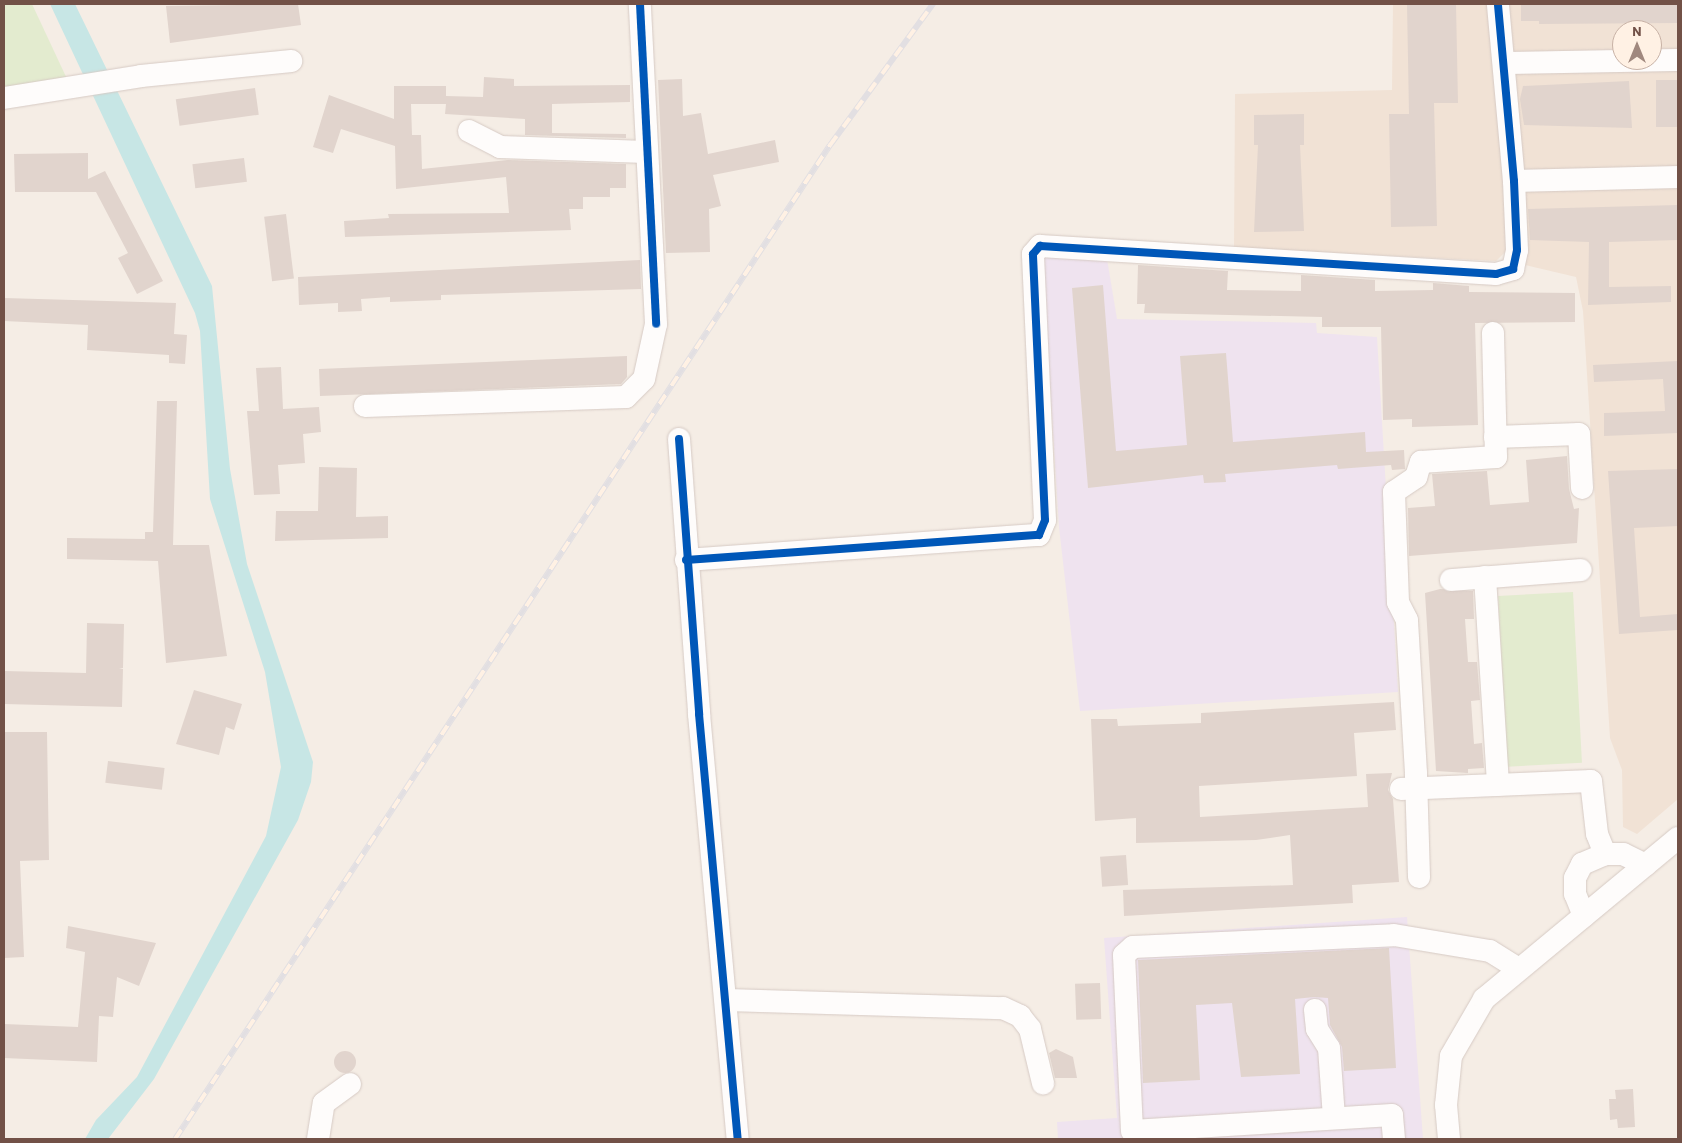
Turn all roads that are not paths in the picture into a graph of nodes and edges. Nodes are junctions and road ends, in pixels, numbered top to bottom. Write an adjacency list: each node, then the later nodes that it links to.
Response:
1 (640, 4): 8 (street)
2 (1498, 4): 5 (street)
3 (1678, 60): 5 (street)
4 (291, 61): 6 (street)
5 (1505, 63): 10 (street)
6 (4, 98)
7 (469, 131): 8 (street)
8 (646, 152): 12 (street)
9 (1678, 177): 10 (street)
10 (1514, 181): 16 (street)
11 (1494, 333): 13 (street)
12 (365, 406)
13 (1495, 437): 15 (street); 21 (street)
14 (680, 439): 16 (street)
15 (1582, 488)
16 (686, 560): 28 (street)
17 (1581, 570): 18 (street)
18 (1485, 577): 19 (street); 20 (street)
19 (1451, 580)
20 (1498, 784): 21 (street); 23 (street)
21 (1407, 788): 25 (street)
22 (1678, 838): 24 (street)
23 (1605, 854): 24 (street); 26 (street)
24 (1646, 865): 26 (street)
25 (1419, 877)
26 (1584, 916): 27 (street)
27 (1520, 970): 33 (street); 37 (street)
28 (727, 1000): 30 (street); 35 (street)
29 (1315, 1010): 32 (street)
30 (1043, 1083)
31 (350, 1084): 34 (street)
32 (1334, 1118): 33 (street); 36 (street)
33 (1132, 1135)
34 (318, 1139)
35 (738, 1139)
36 (1394, 1139)
37 (1448, 1139)

